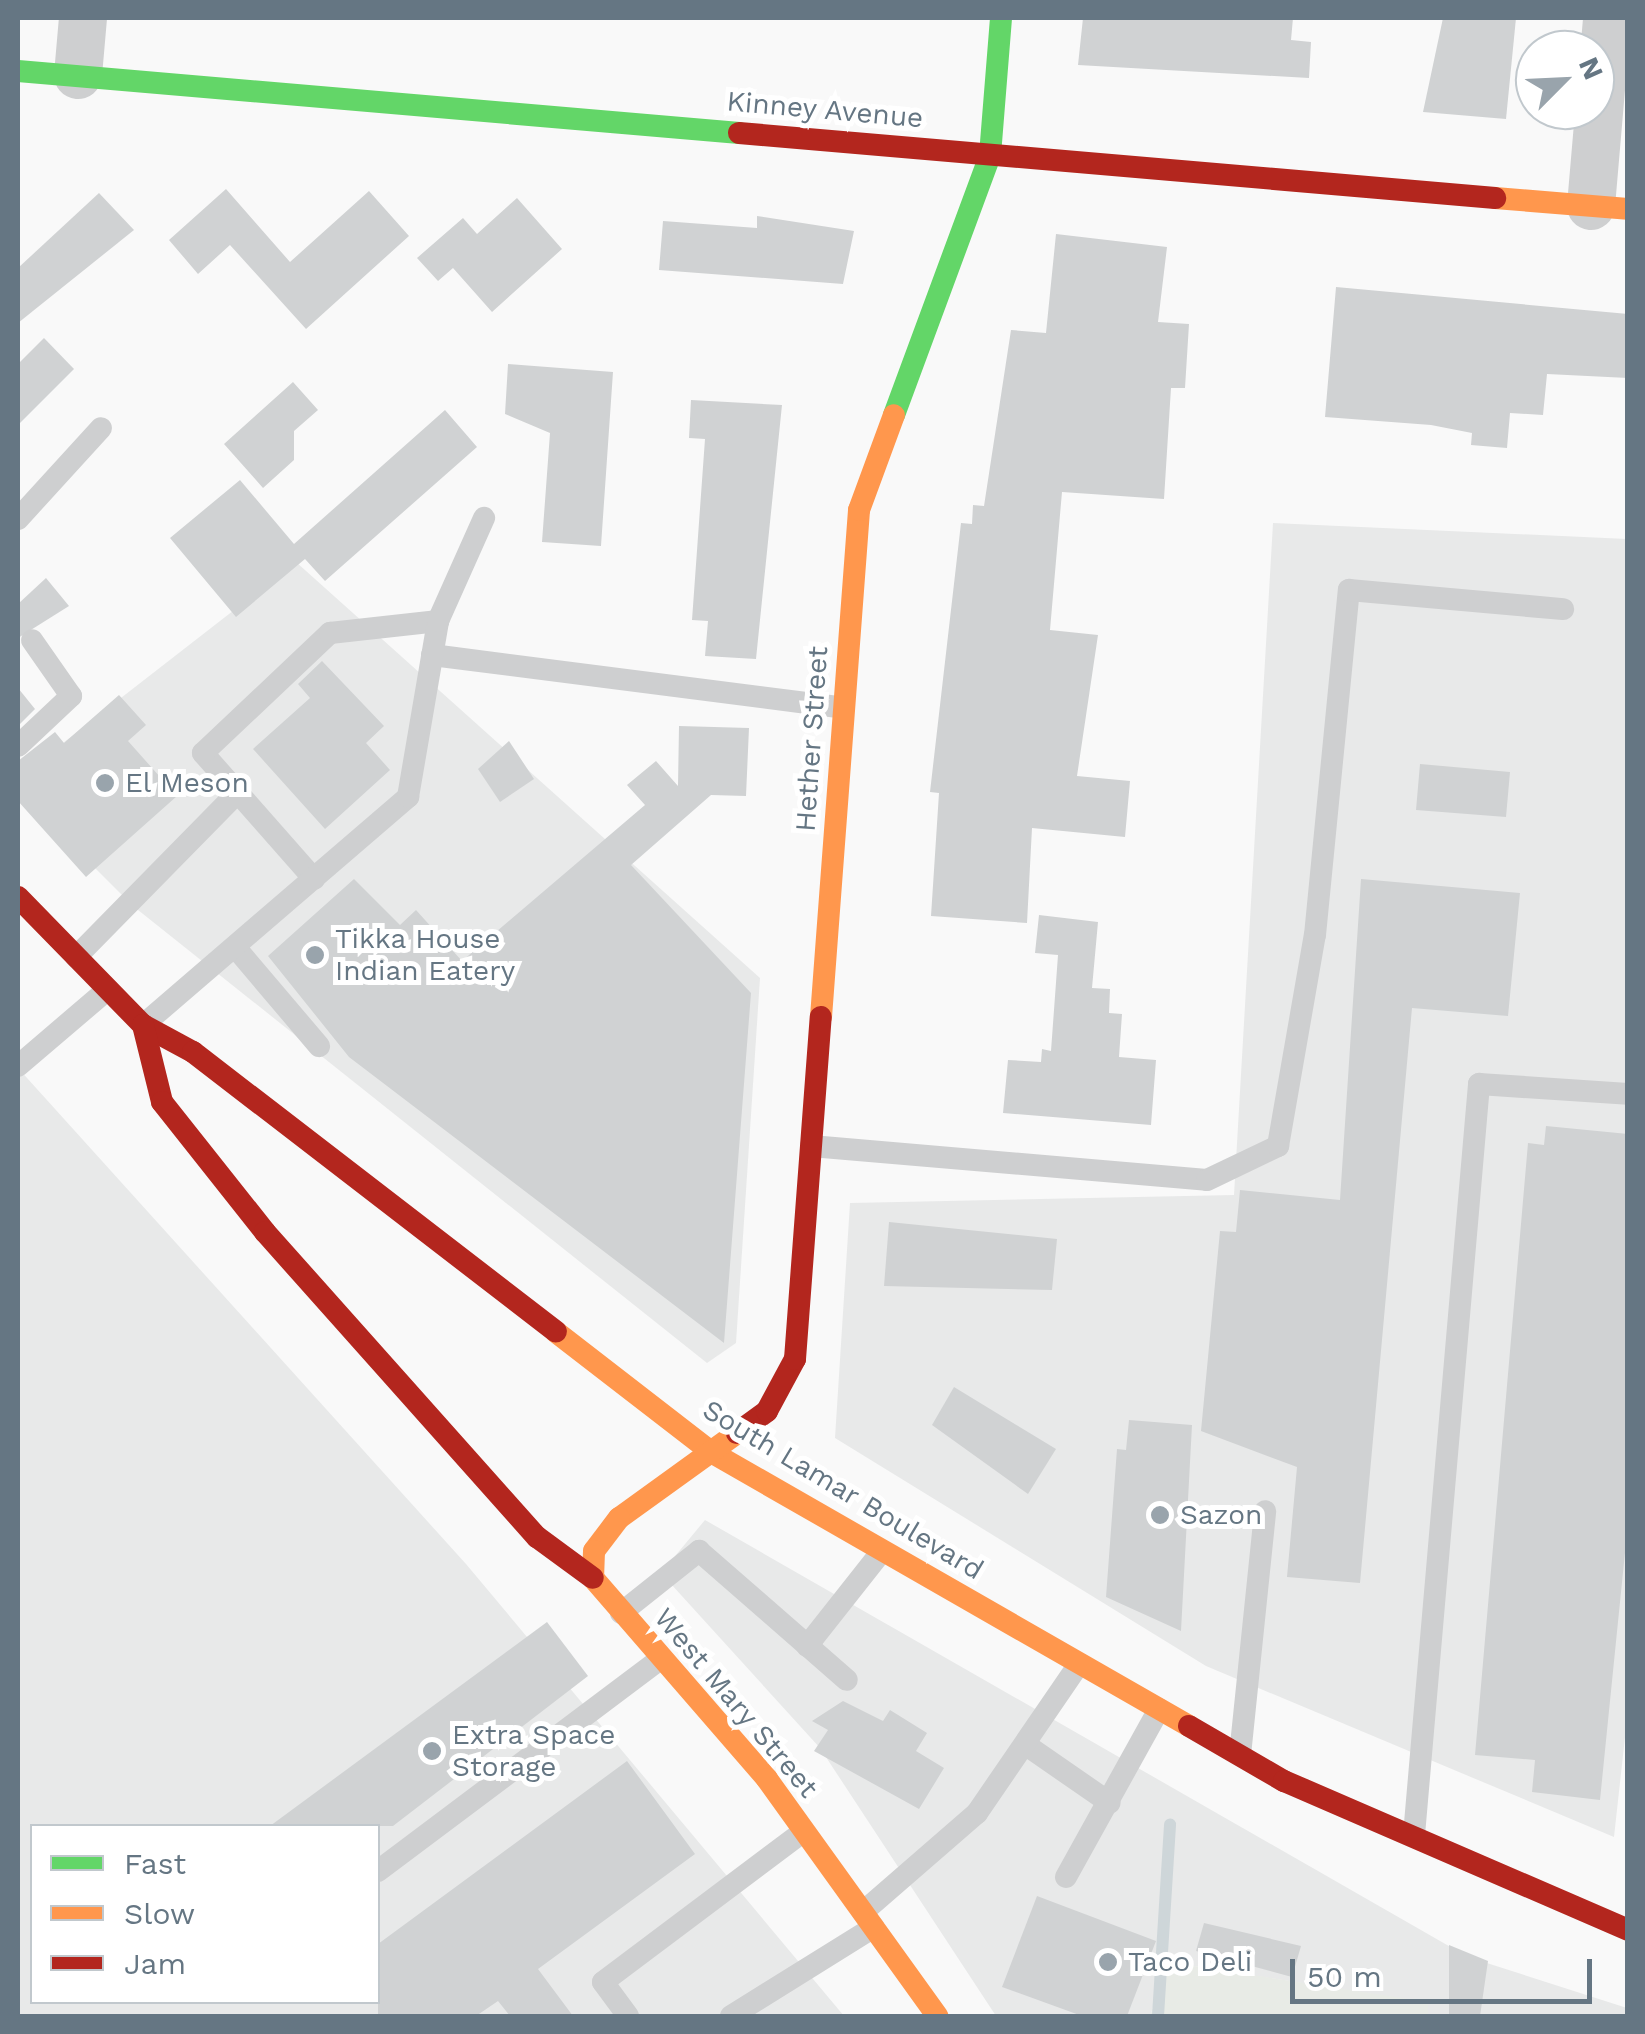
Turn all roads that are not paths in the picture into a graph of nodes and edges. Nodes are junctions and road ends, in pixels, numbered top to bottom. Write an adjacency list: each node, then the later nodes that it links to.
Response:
1 (83, 18): 5 (street)
2 (1001, 18): 6 (street, Hether Street)
3 (1607, 18): 7 (street)
4 (18, 72): 5 (street, Kinney Avenue)
5 (78, 75): 6 (street, Kinney Avenue)
6 (990, 155): 7 (street, Kinney Avenue); 15 (street, Hether Street)
7 (1609, 207)
8 (101, 428): 10 (lane)
9 (484, 518): 12 (lane)
10 (18, 519)
11 (1562, 609): 27 (lane)
12 (438, 621): 14 (lane); 17 (lane)
13 (32, 640): 16 (lane)
14 (432, 655): 15 (lane); 18 (lane)
15 (844, 708): 27 (street, Hether Street)
16 (18, 746)
17 (240, 791): 18 (lane); 21 (lane)
18 (314, 878): 20 (lane)
19 (18, 897): 21 (street, South Lamar Boulevard)
20 (235, 946): 23 (lane); 24 (lane)
21 (76, 957): 22 (street, South Lamar Boulevard)
22 (108, 989): 23 (street, South Lamar Boulevard); 25 (lane)
23 (143, 1025): 28 (street, South Lamar Boulevard); 31 (street, West Mary Street)
24 (319, 1046)
25 (18, 1066)
26 (1628, 1094): 42 (lane)
27 (811, 1146): 28 (street, Hether Street)
28 (711, 1452): 30 (street, South Lamar Boulevard); 31 (street)
29 (1264, 1512): 39 (lane)
30 (882, 1550): 33 (lane); 35 (street, South Lamar Boulevard)
31 (593, 1578): 32 (street, West Mary Street)
32 (620, 1614): 33 (lane); 34 (street, West Mary Street)
33 (807, 1646): 36 (lane)
34 (660, 1659): 41 (street, West Mary Street); 43 (lane)
35 (1079, 1664): 37 (street, South Lamar Boulevard); 38 (lane)
36 (847, 1680)
37 (1159, 1710): 39 (street, South Lamar Boulevard); 40 (lane)
38 (1029, 1748): 40 (lane); 45 (lane)
39 (1240, 1756): 42 (street, South Lamar Boulevard)
40 (1110, 1803): 44 (lane)
41 (804, 1831): 45 (street, West Mary Street); 47 (lane)
42 (1414, 1834): 46 (street, South Lamar Boulevard)
43 (380, 1869)
44 (1066, 1877)
45 (869, 1920): 48 (lane); 49 (street, West Mary Street)
46 (1628, 1930)
47 (628, 2016)
48 (731, 2016)
49 (937, 2016)

